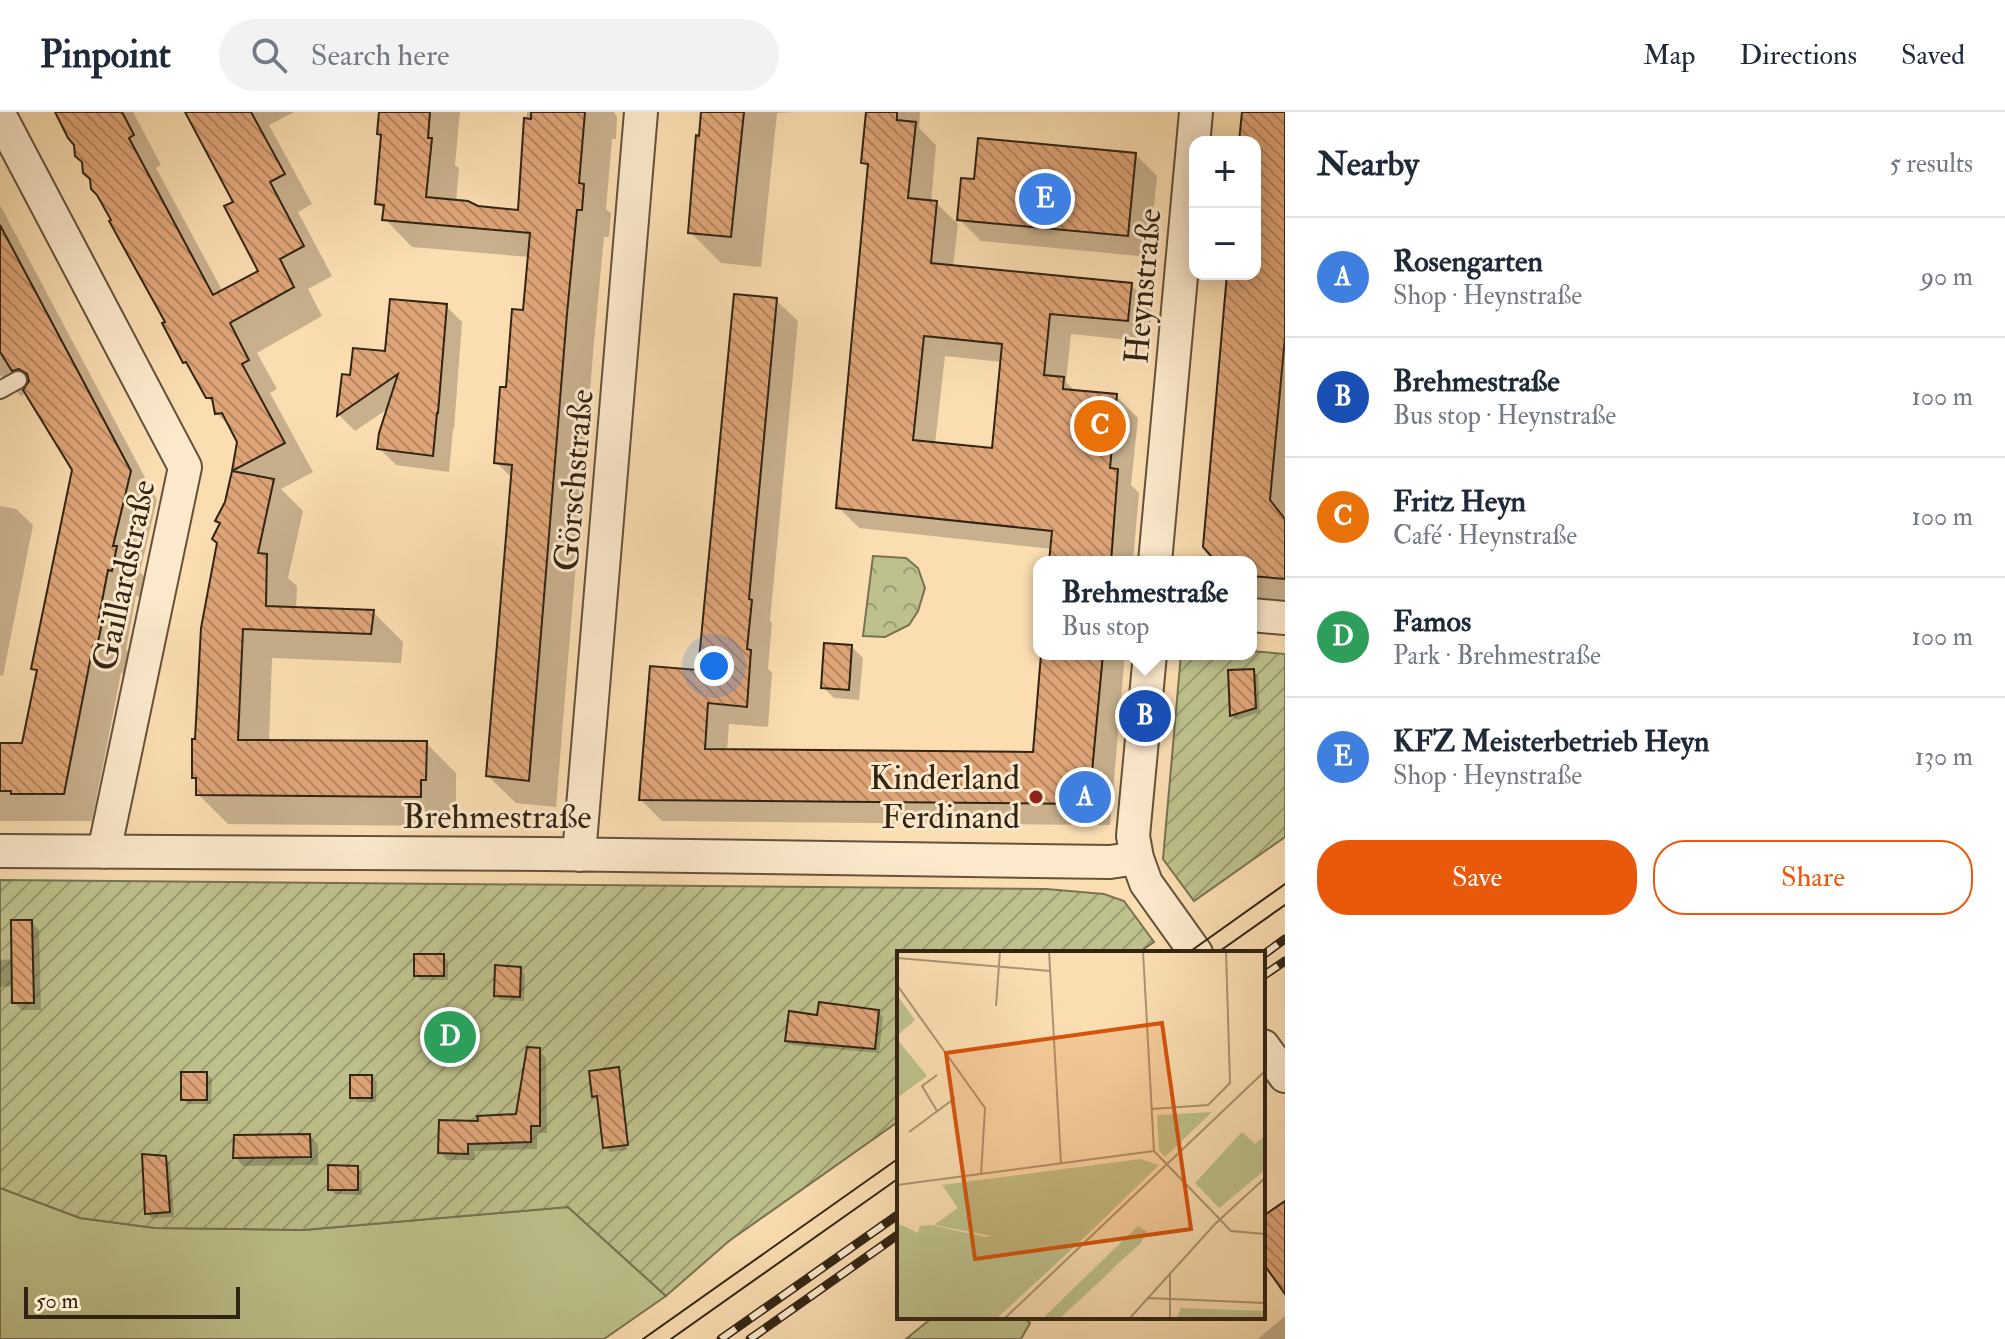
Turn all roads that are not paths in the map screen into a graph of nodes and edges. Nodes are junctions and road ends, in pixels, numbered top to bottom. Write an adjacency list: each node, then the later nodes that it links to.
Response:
1 (641, 112): 12 (street, Görschstraße)
2 (1196, 112): 6 (street, Heynstraße)
3 (0, 116): 11 (street, Gaillardstraße)
4 (18, 380): 5 (lane)
5 (0, 390)
6 (1156, 556)
7 (1257, 616): 8 (street)
8 (1285, 618)
9 (1149, 660): 13 (street)
10 (0, 851): 11 (street, Brehmestraße)
11 (104, 852): 12 (street, Brehmestraße)
12 (579, 855): 13 (street, Brehmestraße)
13 (1137, 858): 14 (street)
14 (1195, 951)
15 (1265, 1049): 16 (street)
16 (1285, 1076)

